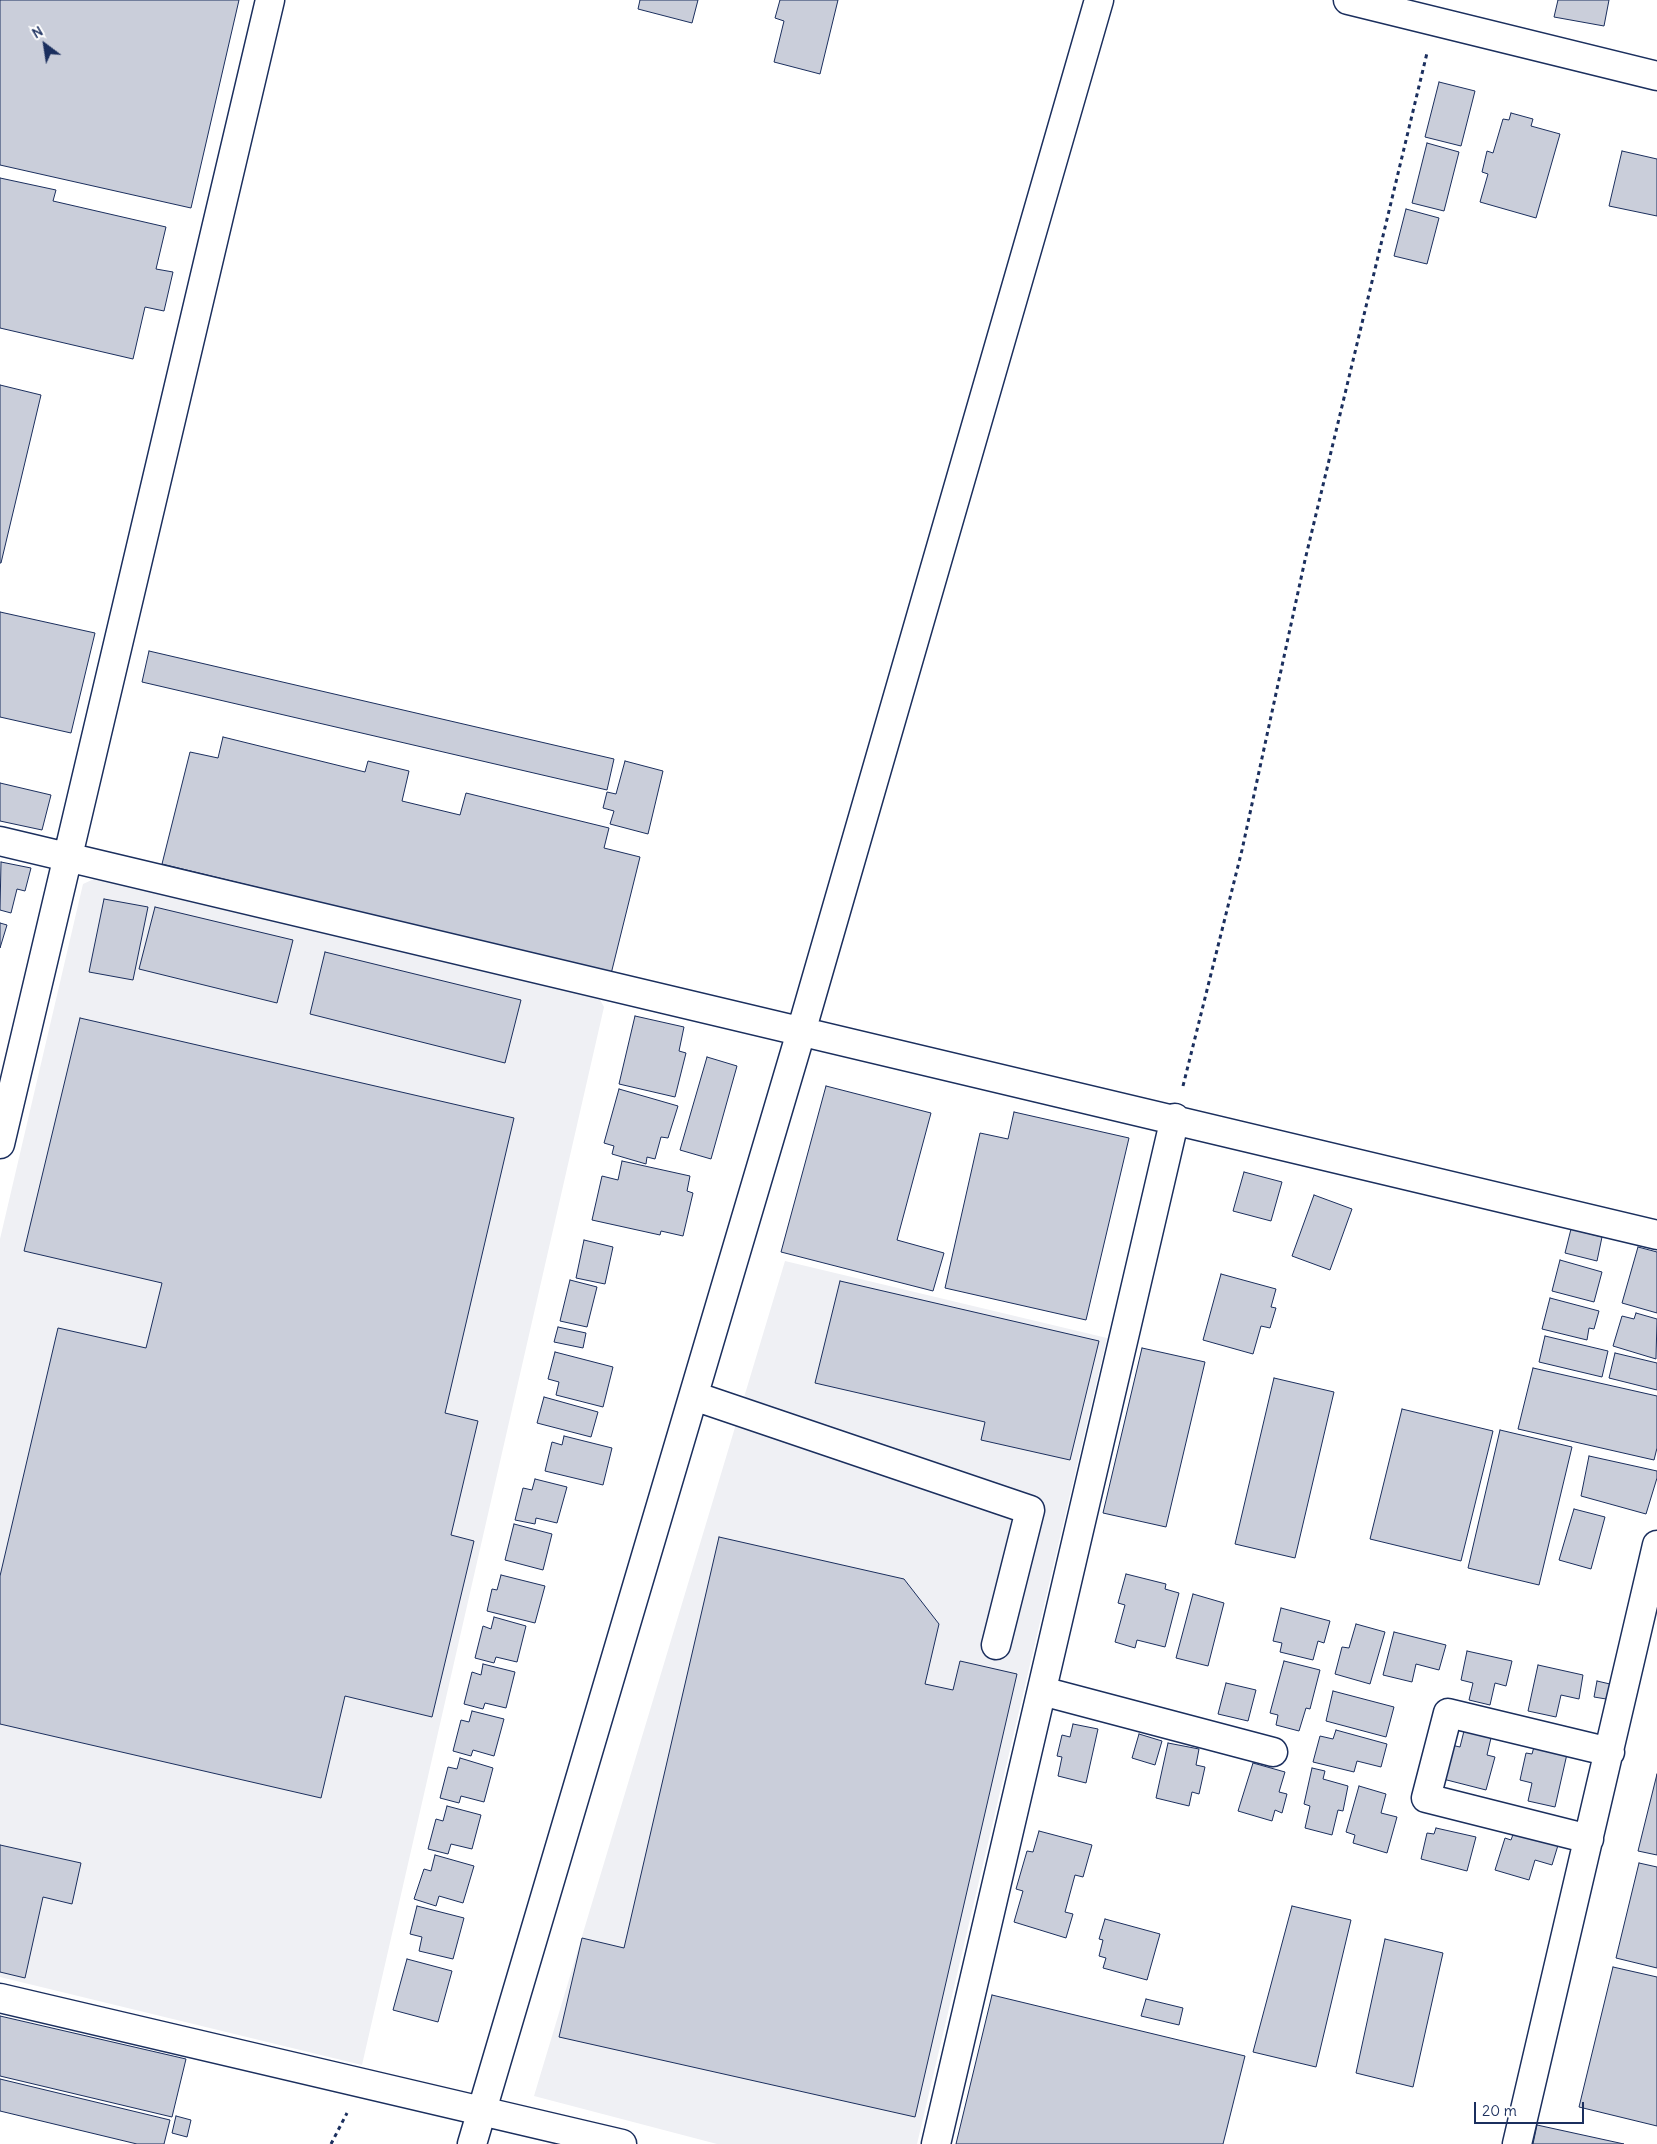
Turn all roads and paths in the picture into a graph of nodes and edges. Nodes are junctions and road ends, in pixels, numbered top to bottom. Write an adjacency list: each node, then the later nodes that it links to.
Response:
1 (270, 0): 7 (street)
2 (1099, 0): 8 (street)
3 (1348, 0): 4 (street)
4 (1433, 13): 5 (street); 9 (path)
5 (1657, 76)
6 (0, 841): 7 (street)
7 (67, 856): 8 (street); 10 (street)
8 (801, 1032): 9 (street); 12 (street)
9 (1175, 1118): 11 (street); 15 (street)
10 (0, 1144)
11 (1657, 1235)
12 (694, 1396): 14 (street); 20 (street)
13 (1657, 1545): 17 (street)
14 (996, 1646)
15 (1042, 1691): 16 (street); 23 (street)
16 (1274, 1752)
17 (1610, 1752): 18 (street); 18 (street)
18 (1589, 1839): 24 (street)
19 (0, 1998): 20 (street)
20 (483, 2112): 21 (street); 22 (street)
21 (472, 2144)
22 (622, 2144)
23 (936, 2144)
24 (1518, 2144)

